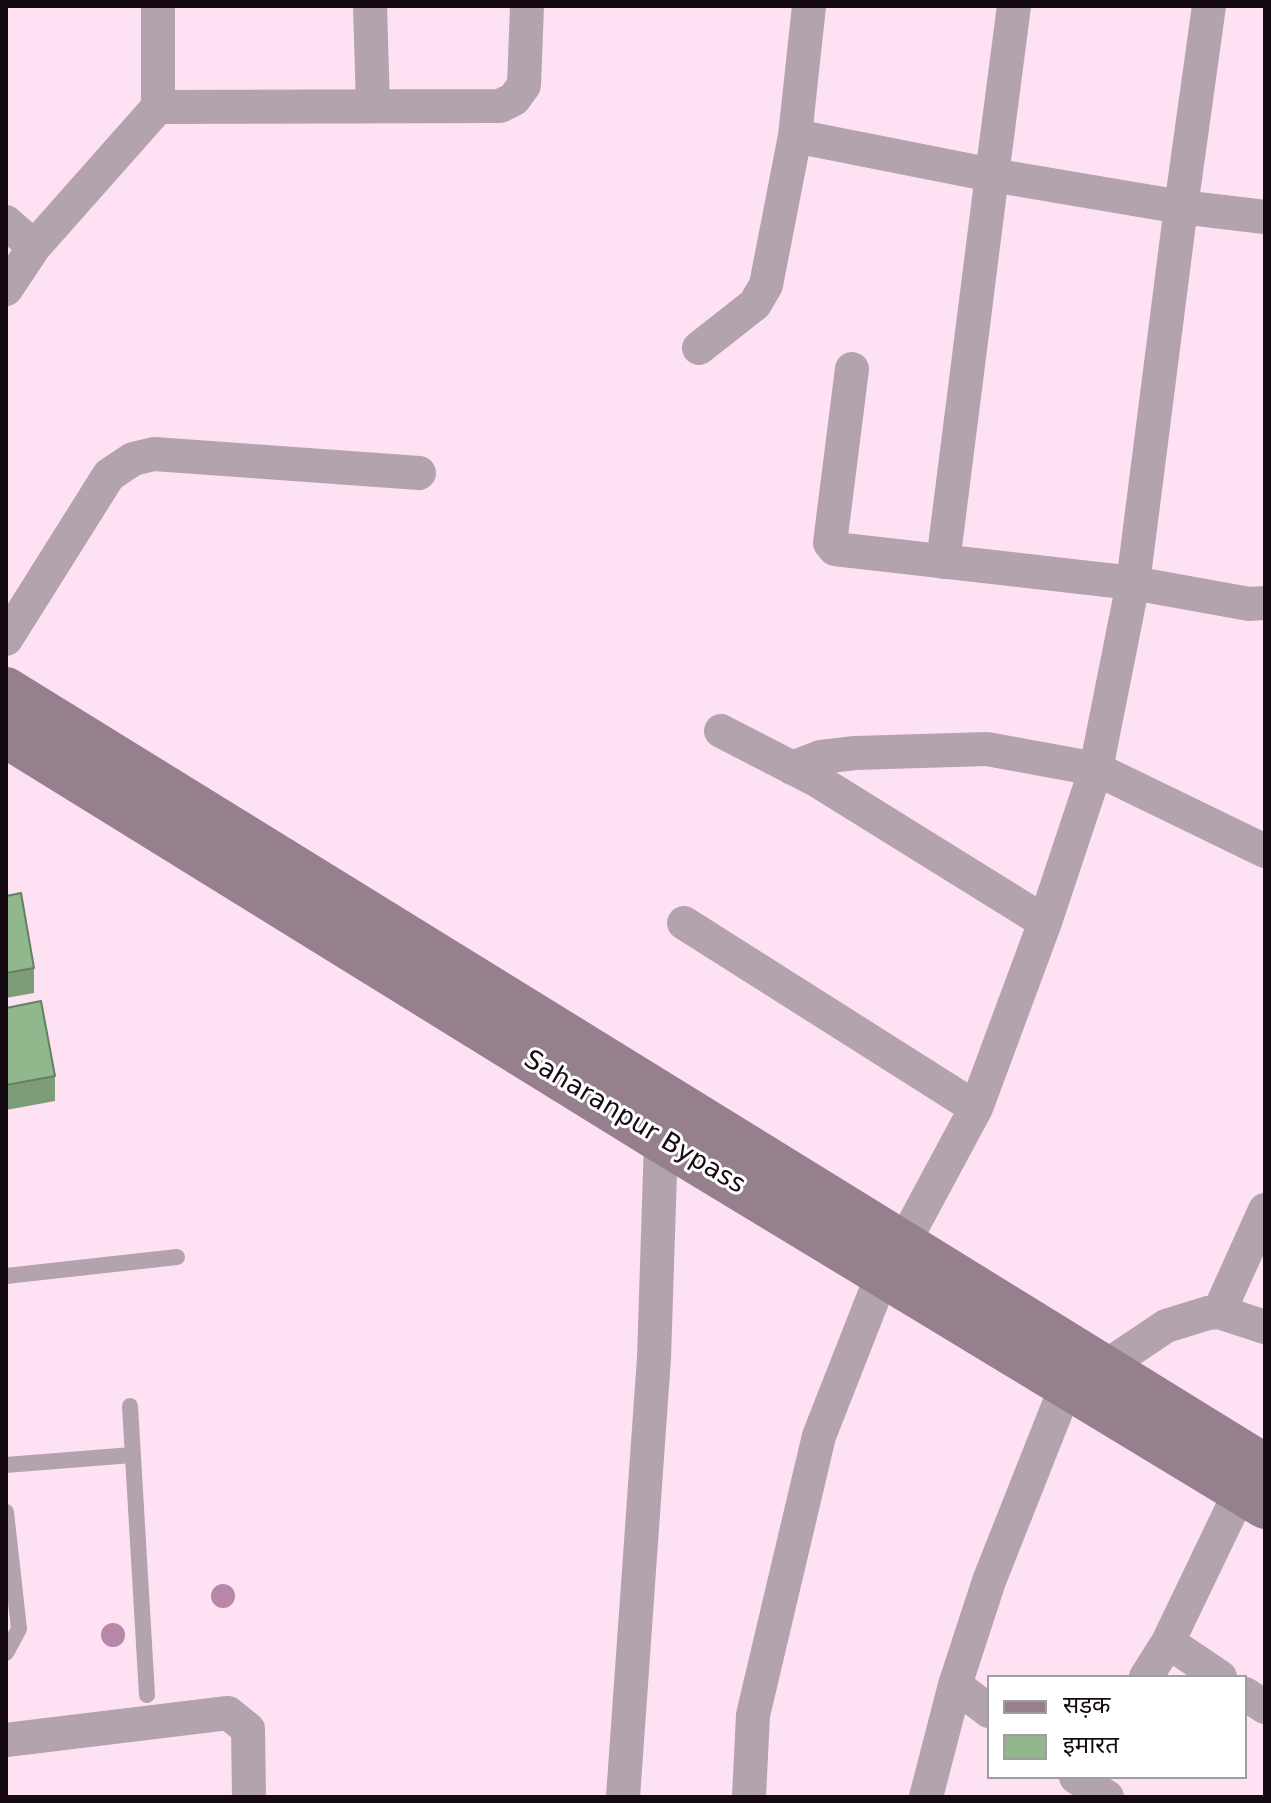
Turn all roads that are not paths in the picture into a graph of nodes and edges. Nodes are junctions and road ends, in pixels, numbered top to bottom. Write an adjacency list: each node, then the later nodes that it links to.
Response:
1 (158, 6): 8 (street)
2 (370, 6): 7 (street)
3 (527, 6): 7 (street)
4 (809, 6): 9 (street)
5 (1014, 6): 10 (street)
6 (1209, 6): 11 (street)
7 (373, 106): 8 (street)
8 (158, 107): 14 (street)
9 (795, 136): 10 (street); 16 (street)
10 (992, 175): 11 (street); 19 (street)
11 (1181, 207): 12 (street); 20 (street)
12 (1265, 217)
13 (6, 222): 14 (street)
14 (34, 247): 15 (street)
15 (6, 289)
16 (699, 348)
17 (852, 369): 19 (street)
18 (419, 473): 22 (street)
19 (943, 562): 20 (street)
20 (1133, 583): 21 (street); 27 (street)
21 (1265, 603)
22 (6, 639)
23 (6, 689): 35 (main road)
24 (721, 731): 26 (street)
25 (6, 736): 32 (main road, Saharanpur Bypass)
26 (792, 768): 27 (street); 29 (street)
27 (1096, 769): 28 (street); 29 (street)
28 (1265, 851)
29 (1045, 922): 31 (street)
30 (684, 923): 31 (street)
31 (976, 1108): 35 (street)
32 (661, 1141): 35 (main road, Saharanpur Bypass); 56 (street)
33 (1265, 1210): 37 (street)
34 (177, 1257): 36 (lane)
35 (894, 1258): 39 (main road, Saharanpur Bypass); 57 (street)
36 (6, 1276)
37 (1219, 1312): 38 (street); 39 (street)
38 (1265, 1327)
39 (1086, 1375): 43 (main road, Saharanpur Bypass); 49 (street)
40 (130, 1406): 41 (lane)
41 (132, 1455): 42 (lane); 50 (lane)
42 (6, 1465)
43 (1257, 1488): 45 (street)
44 (6, 1512): 46 (lane)
45 (1168, 1642): 47 (street); 48 (street)
46 (6, 1653)
47 (1147, 1675)
48 (1217, 1675)
49 (955, 1685): 53 (street); 58 (street)
50 (147, 1695)
51 (1247, 1695): 52 (street)
52 (1265, 1707)
53 (987, 1709)
54 (6, 1740): 55 (street)
55 (249, 1797)
56 (623, 1797)
57 (749, 1797)
58 (926, 1797)

